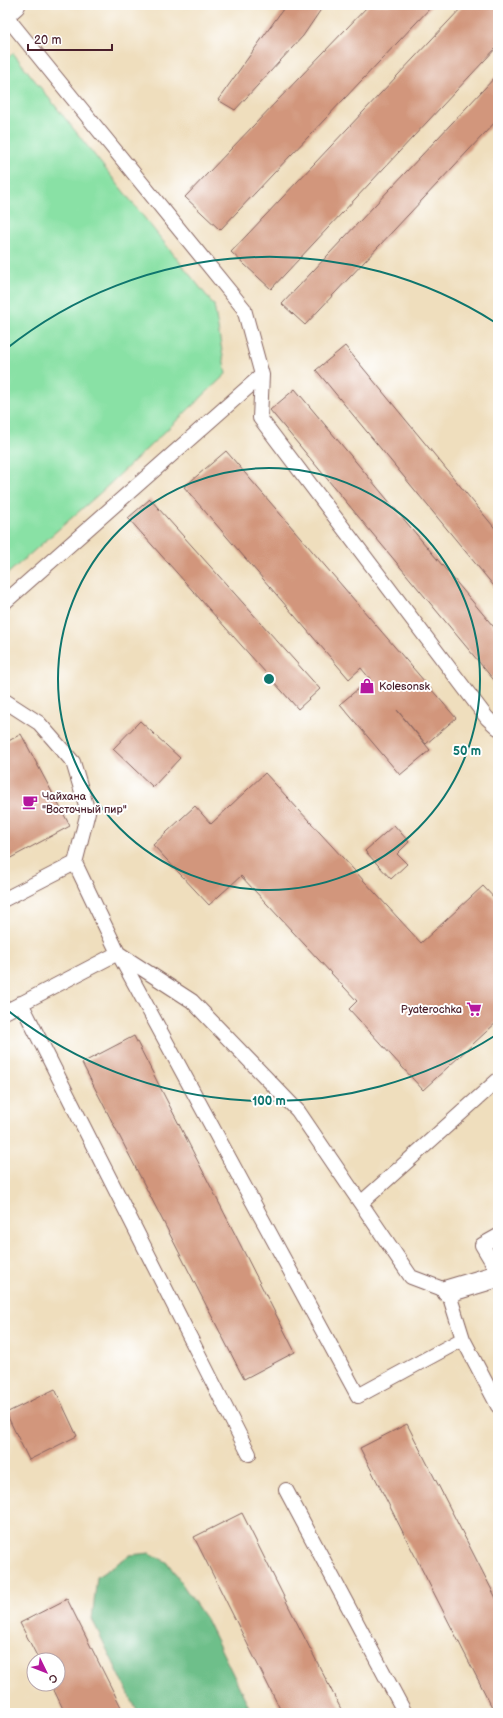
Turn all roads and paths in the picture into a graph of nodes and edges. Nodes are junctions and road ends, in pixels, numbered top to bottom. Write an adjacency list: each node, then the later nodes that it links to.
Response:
1 (14, 5): 2 (street)
2 (5, 14): 3 (lane)
3 (262, 375): 4 (lane); 6 (lane)
4 (5, 602)
5 (5, 701): 7 (lane)
6 (498, 728)
7 (75, 863): 8 (lane); 9 (lane)
8 (5, 899)
9 (118, 953): 10 (lane); 13 (lane); 18 (lane)
10 (21, 1003): 11 (lane); 20 (lane)
11 (5, 1012)
12 (498, 1080): 13 (lane)
13 (361, 1203): 17 (lane)
14 (498, 1236): 15 (lane)
15 (498, 1272)
16 (498, 1276): 17 (street)
17 (448, 1291): 18 (lane)
18 (463, 1339): 19 (lane)
19 (498, 1406)
20 (249, 1454)
21 (286, 1490): 22 (lane)
22 (405, 1713)

